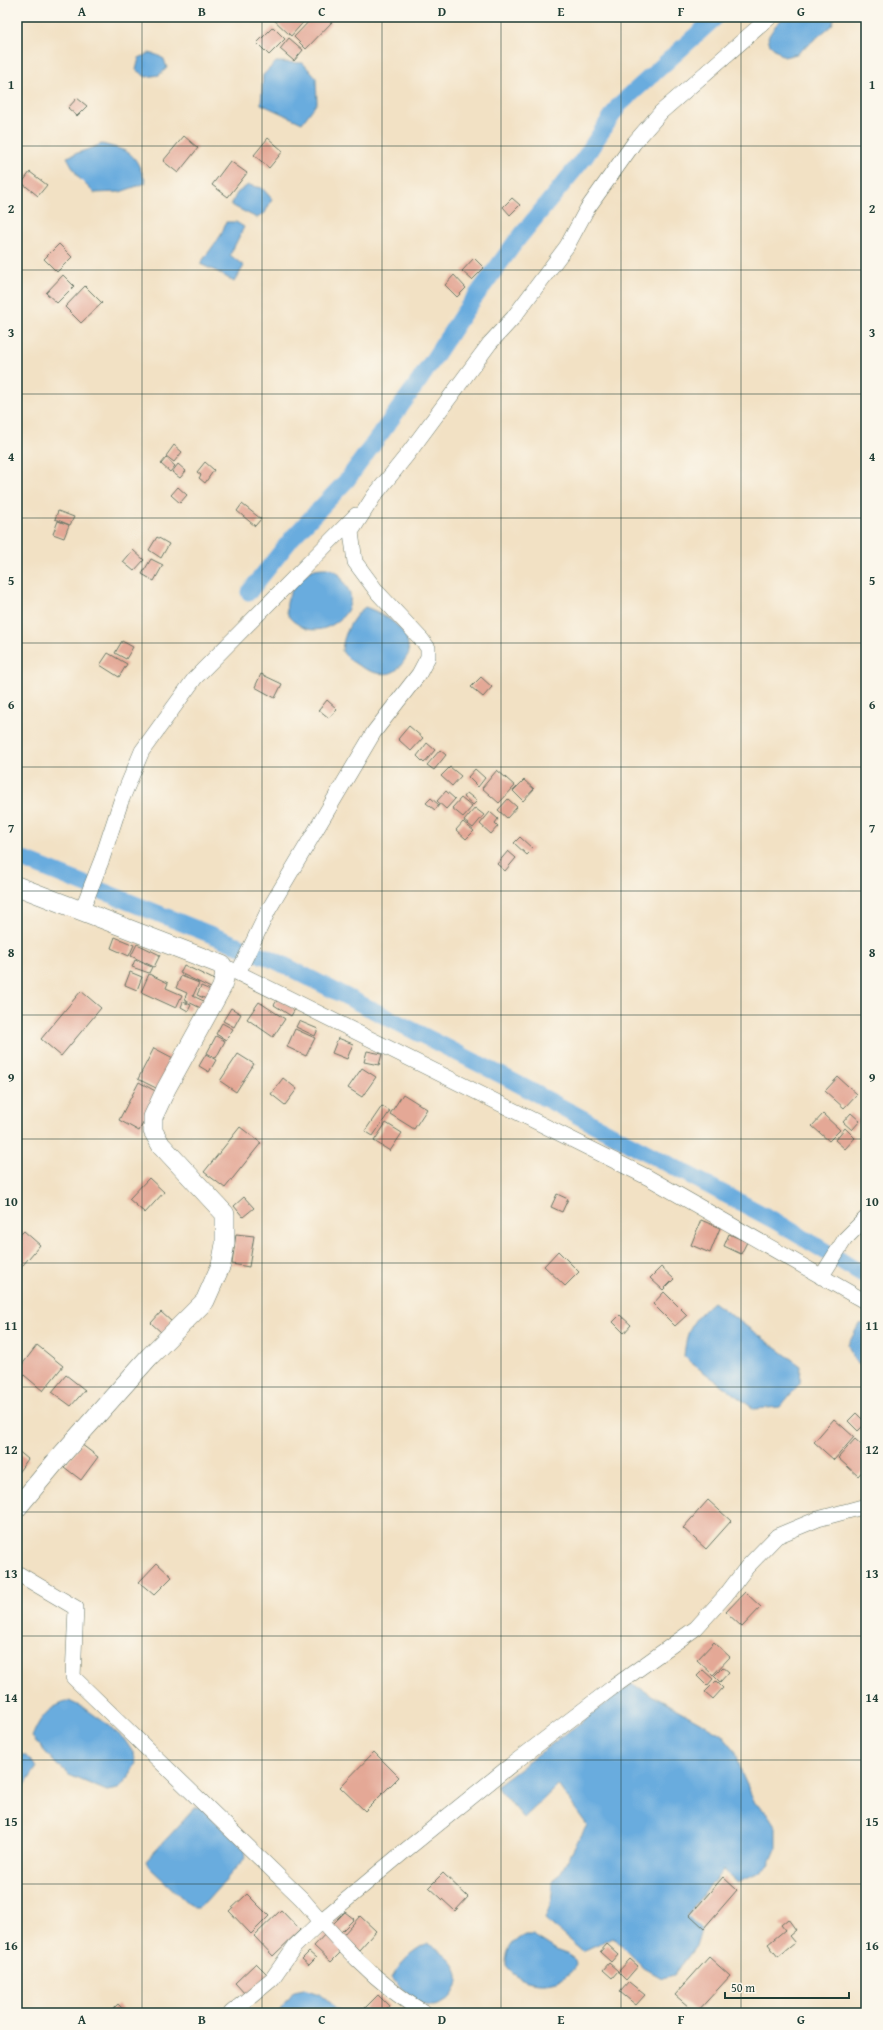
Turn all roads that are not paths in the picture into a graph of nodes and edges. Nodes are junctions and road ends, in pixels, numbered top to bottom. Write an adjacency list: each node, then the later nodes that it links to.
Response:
1 (770, 17): 2 (street)
2 (371, 500): 4 (street); 5 (street)
3 (17, 886): 4 (street)
4 (82, 910): 5 (street)
5 (230, 969): 7 (street); 10 (street)
6 (866, 1218): 7 (street)
7 (821, 1277): 8 (street)
8 (866, 1302)
9 (866, 1506): 12 (street)
10 (17, 1508)
11 (17, 1573): 12 (street)
12 (321, 1921): 13 (street); 14 (street)
13 (231, 2013)
14 (425, 2013)

